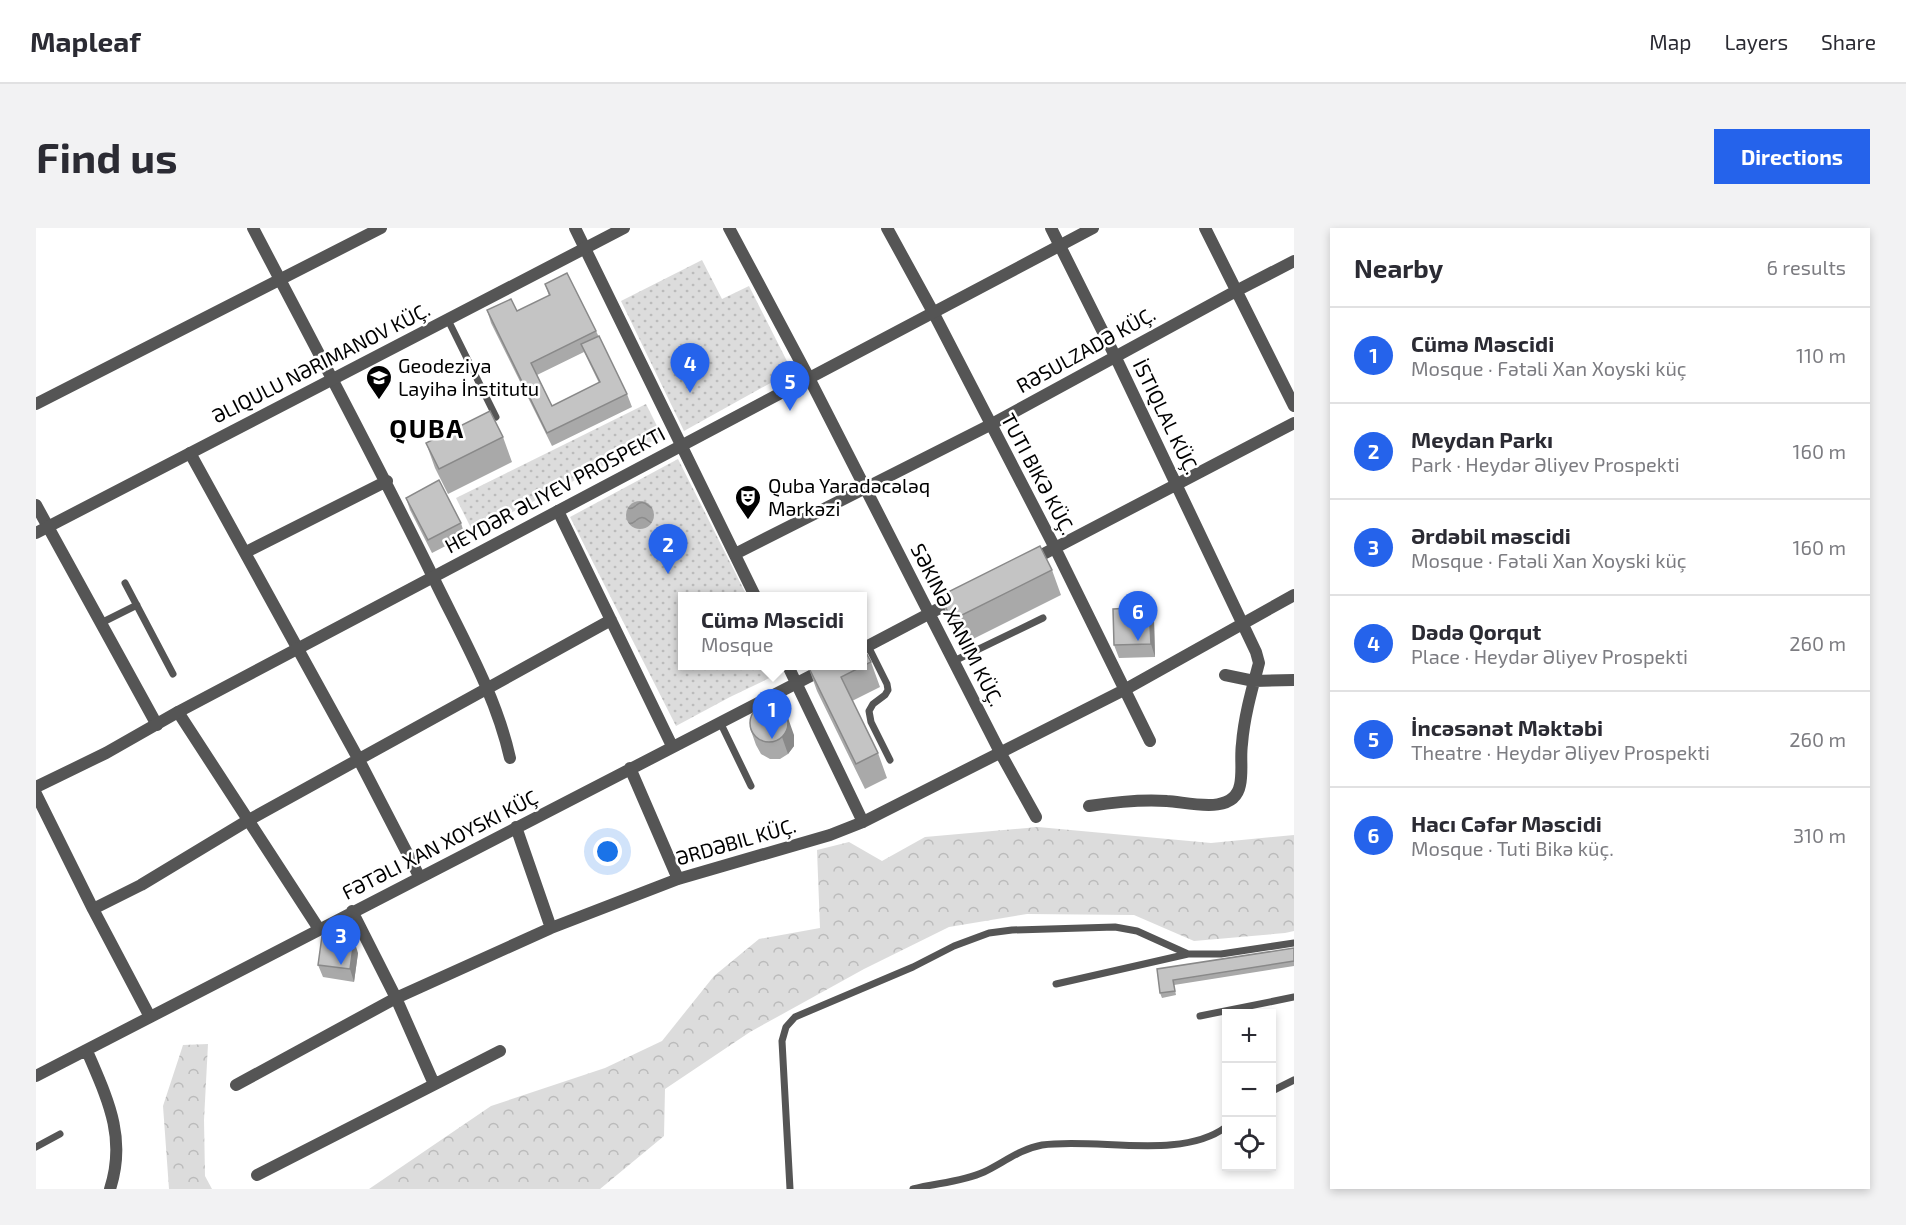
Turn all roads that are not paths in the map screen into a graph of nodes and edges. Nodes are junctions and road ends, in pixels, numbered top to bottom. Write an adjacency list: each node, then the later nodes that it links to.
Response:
1 (253, 228): 13 (street)
2 (381, 228): 13 (street)
3 (575, 228): 11 (street)
4 (624, 228): 11 (street, ƏLIQULU NƏRIMANOV KÜÇ.)
5 (729, 228): 18 (street, SƏKINƏ XANIM KÜÇ.)
6 (887, 228): 15 (street, TUTI BIKƏ KÜÇ.)
7 (1051, 228): 10 (street, İSTIQLAL KÜÇ.)
8 (1093, 228): 10 (street, HEYDƏR ƏLIYEV PROSPEKTI)
9 (1205, 228): 14 (street)
10 (1060, 245): 15 (street, HEYDƏR ƏLIYEV PROSPEKTI); 17 (street, İSTIQLAL KÜÇ.)
11 (585, 249): 16 (street, ƏLIQULU NƏRIMANOV KÜÇ.); 25 (street)
12 (1294, 261): 14 (street, RƏSULZADƏ KÜÇ.)
13 (279, 279): 19 (street); 20 (street)
14 (1236, 291): 17 (street, RƏSULZADƏ KÜÇ.); 21 (street)
15 (933, 312): 18 (street, HEYDƏR ƏLIYEV PROSPEKTI); 24 (street, TUTI BIKƏ KÜÇ.)
16 (448, 320): 19 (street, ƏLIQULU NƏRIMANOV KÜÇ.); 22 (lane)
17 (1115, 356): 24 (street, RƏSULZADƏ KÜÇ.); 28 (street, İSTIQLAL KÜÇ.)
18 (809, 378): 25 (street, HEYDƏR ƏLIYEV PROSPEKTI); 29 (street, SƏKINƏ XANIM KÜÇ.)
19 (333, 380): 26 (street, ƏLIQULU NƏRIMANOV KÜÇ.); 27 (street)
20 (36, 404)
21 (1294, 406)
22 (496, 417)
23 (1294, 423): 28 (street)
24 (990, 425): 29 (street, RƏSULZADƏ KÜÇ.); 34 (street, TUTI BIKƏ KÜÇ.)
25 (682, 444): 31 (street, HEYDƏR ƏLIYEV PROSPEKTI); 36 (street)
26 (190, 453): 32 (street, ƏLIQULU NƏRIMANOV KÜÇ.); 35 (street)
27 (387, 481): 35 (street); 38 (street)
28 (1176, 485): 34 (street); 48 (street, İSTIQLAL KÜÇ.)
29 (864, 489): 36 (street, RƏSULZADƏ KÜÇ.); 44 (street, SƏKINƏ XANIM KÜÇ.)
30 (36, 505): 32 (street)
31 (558, 511): 38 (street, HEYDƏR ƏLIYEV PROSPEKTI); 46 (street)
32 (48, 527): 33 (street, ƏLIQULU NƏRIMANOV KÜÇ.); 47 (street)
33 (36, 533)
34 (1055, 548): 37 (street); 61 (street, TUTI BIKƏ KÜÇ.)
35 (246, 552): 50 (street)
36 (735, 554): 41 (street)
37 (1023, 564)
38 (433, 577): 50 (street, HEYDƏR ƏLIYEV PROSPEKTI); 60 (street)
39 (125, 582): 43 (lane)
40 (972, 591): 44 (street)
41 (753, 592)
42 (1294, 595): 48 (street, ƏRDƏBIL KÜÇ.)
43 (137, 605): 47 (lane); 55 (lane)
44 (930, 613): 49 (street); 52 (street, SƏKINƏ XANIM KÜÇ.)
45 (1043, 618): 52 (lane)
46 (611, 620): 60 (street); 66 (street)
47 (101, 623): 64 (street)
48 (1242, 625): 58 (street); 61 (street, ƏRDƏBIL KÜÇ.)
49 (867, 646)
50 (297, 650): 62 (street, HEYDƏR ƏLIYEV PROSPEKTI); 69 (street)
51 (867, 650): 70 (lane)
52 (954, 661): 67 (street, SƏKINƏ XANIM KÜÇ.)
53 (790, 670): 59 (street)
54 (822, 670): 59 (street, FƏTƏLI XAN XOYSKI KÜÇ)
55 (173, 674)
56 (1225, 675): 58 (street)
57 (1294, 680): 58 (street)
58 (1254, 681): 75 (street)
59 (797, 683): 63 (street, FƏTƏLI XAN XOYSKI KÜÇ); 78 (street)
60 (487, 688): 68 (street); 69 (street)
61 (1126, 689): 65 (street, TUTI BIKƏ KÜÇ.); 67 (street, ƏRDƏBIL KÜÇ.)
62 (178, 712): 64 (street, HEYDƏR ƏLIYEV PROSPEKTI); 77 (street)
63 (720, 722): 66 (street, FƏTƏLI XAN XOYSKI KÜÇ); 72 (lane)
64 (157, 725): 73 (street, HEYDƏR ƏLIYEV PROSPEKTI)
65 (1150, 741)
66 (672, 746): 71 (street, FƏTƏLI XAN XOYSKI KÜÇ)
67 (1001, 753): 76 (street, SƏKINƏ XANIM KÜÇ.); 78 (street, ƏRDƏBIL KÜÇ.)
68 (510, 758)
69 (359, 760): 77 (street); 80 (street)
70 (890, 760)
71 (630, 768): 79 (street, FƏTƏLI XAN XOYSKI KÜÇ); 81 (street)
72 (751, 786)
73 (36, 787)
74 (36, 794): 82 (street)
75 (1089, 806)
76 (1036, 817)
77 (247, 821): 82 (street); 85 (street)
78 (863, 822): 81 (street, ƏRDƏBIL KÜÇ.)
79 (516, 828): 80 (street, FƏTƏLI XAN XOYSKI KÜÇ); 84 (street)
80 (419, 876): 83 (street, FƏTƏLI XAN XOYSKI KÜÇ)
81 (678, 879): 84 (street, ƏRDƏBIL KÜÇ.)
82 (93, 909): 92 (street)
83 (352, 911): 85 (street, FƏTƏLI XAN XOYSKI KÜÇ); 90 (street)
84 (550, 928): 90 (street, ƏRDƏBIL KÜÇ.)
85 (319, 930): 92 (street, FƏTƏLI XAN XOYSKI KÜÇ)
86 (1294, 943): 87 (lane)
87 (1188, 954): 88 (lane); 105 (lane)
88 (1056, 984)
89 (1294, 997): 91 (lane)
90 (396, 998): 97 (street); 98 (street, ƏRDƏBIL KÜÇ.)
91 (1200, 1016)
92 (150, 1017): 93 (street, FƏTƏLI XAN XOYSKI KÜÇ)
93 (87, 1050): 95 (street, FƏTƏLI XAN XOYSKI KÜÇ); 104 (street)
94 (500, 1051): 97 (street)
95 (36, 1076)
96 (1294, 1080): 99 (lane)
97 (434, 1084): 103 (street)
98 (236, 1085)
99 (1276, 1089)
100 (1222, 1130): 106 (lane)
101 (60, 1134): 102 (lane)
102 (36, 1147)
103 (257, 1175)
104 (110, 1189)
105 (790, 1189)
106 (913, 1189)

